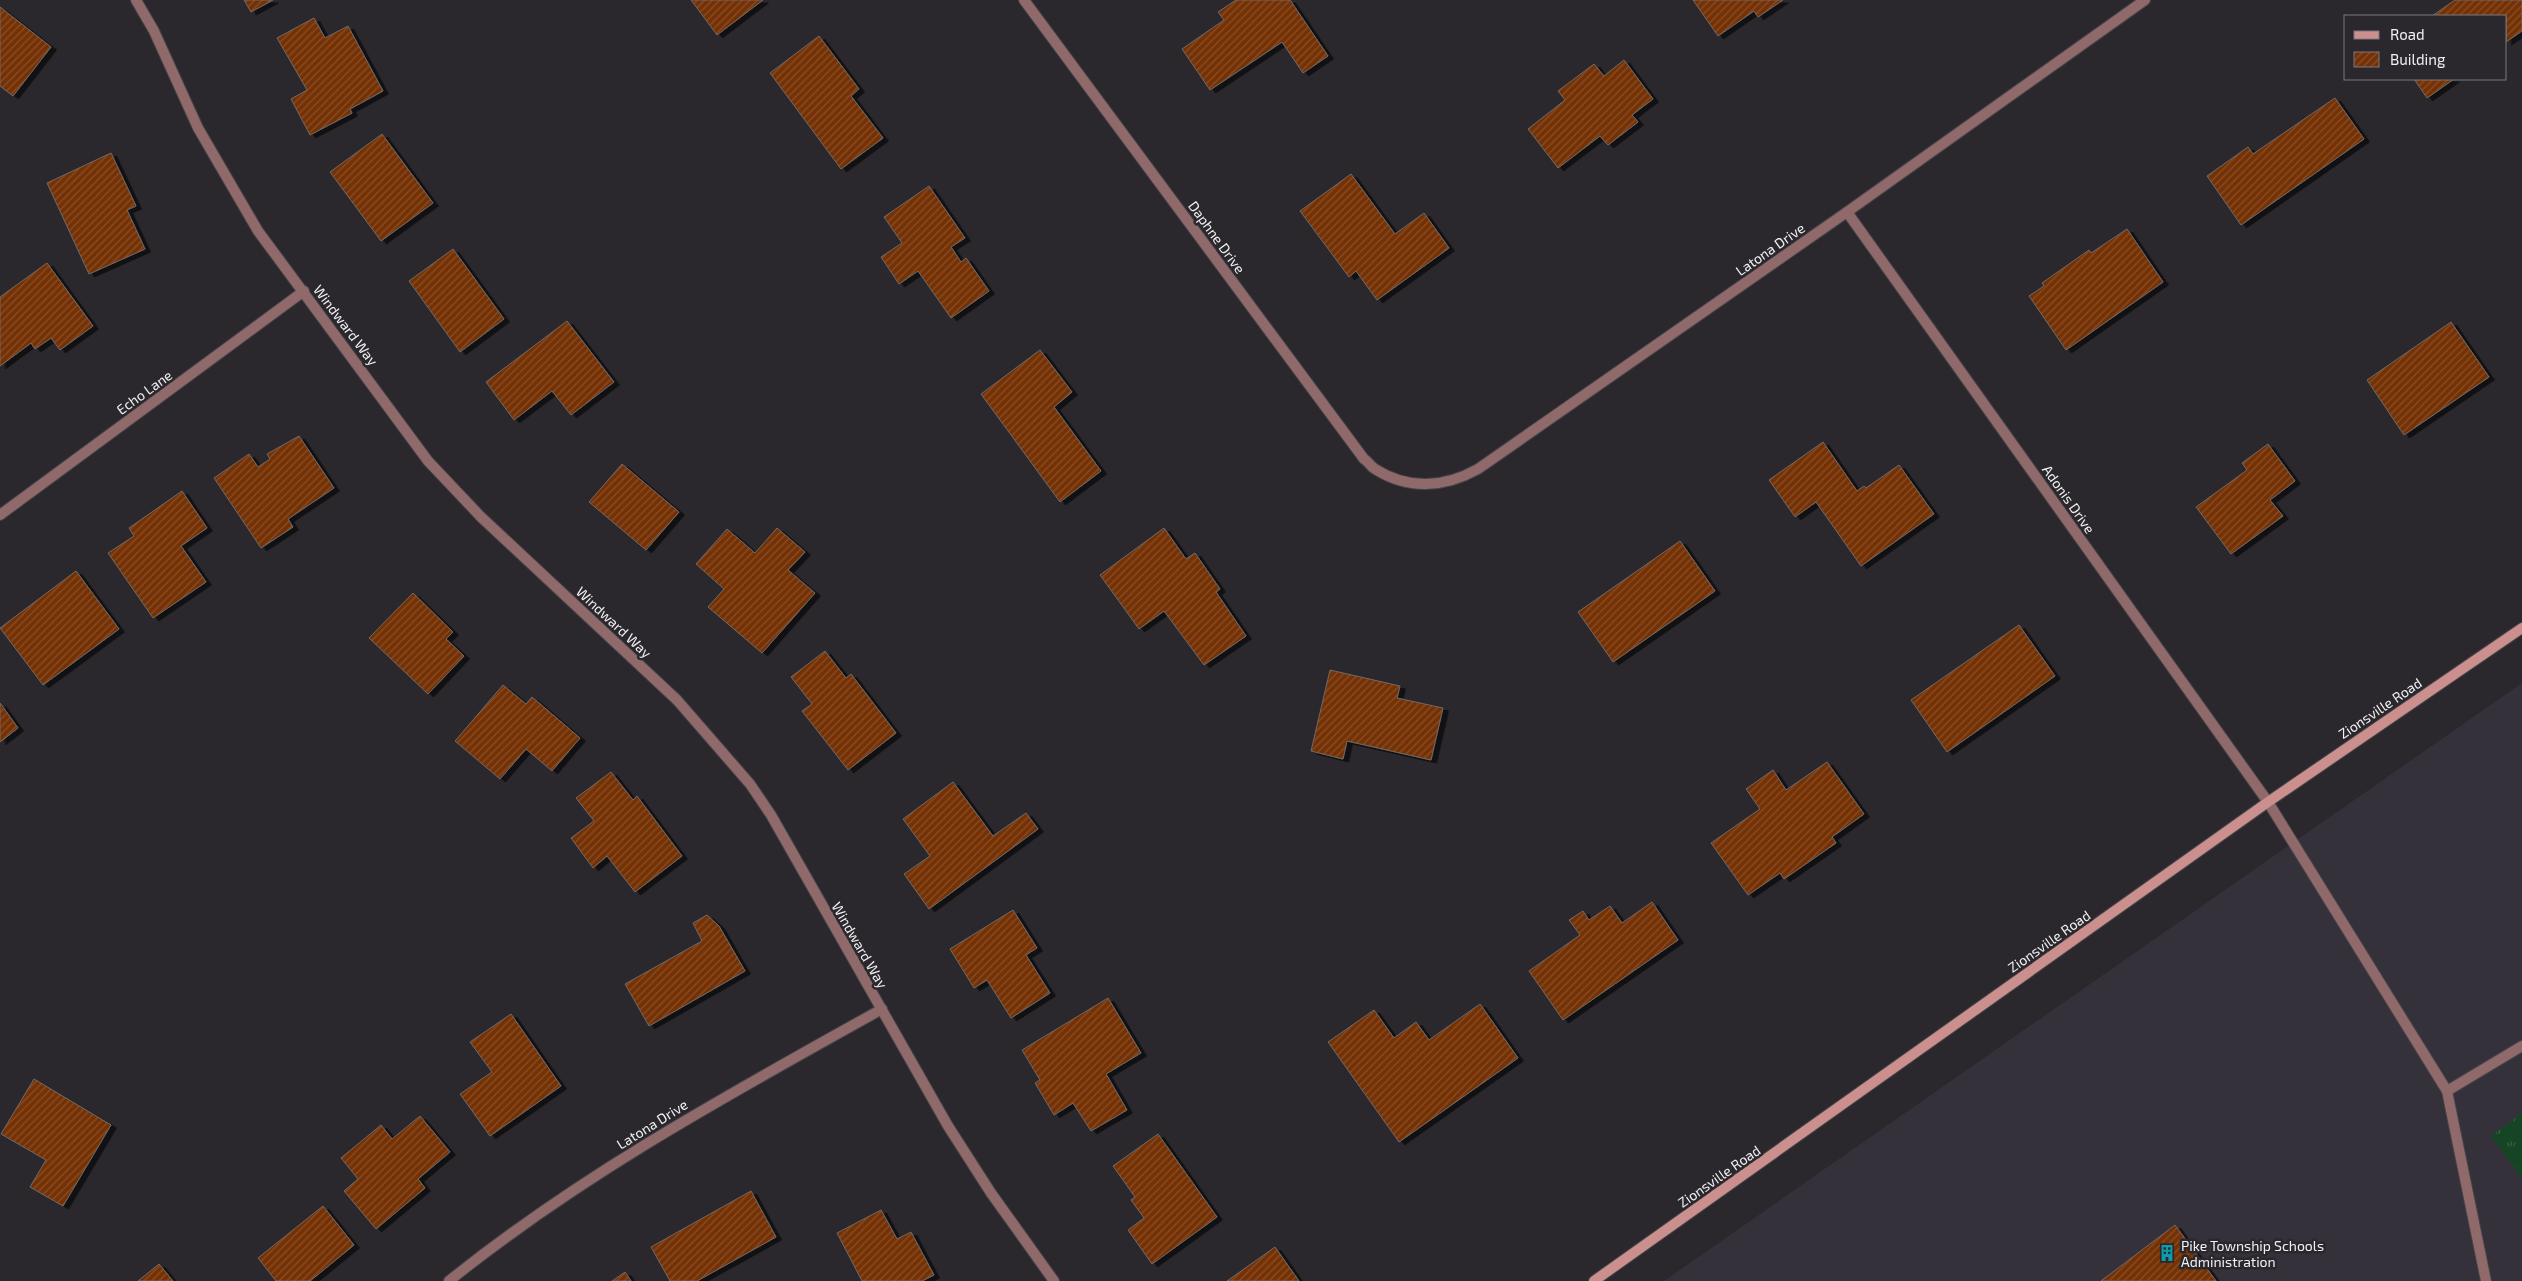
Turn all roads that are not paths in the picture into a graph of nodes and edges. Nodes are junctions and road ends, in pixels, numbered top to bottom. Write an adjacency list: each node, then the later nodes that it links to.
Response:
1 (136, 0): 5 (street, Windward Way)
2 (1024, 0): 6 (street, Daphne Drive)
3 (2145, 0): 4 (street, Latona Drive)
4 (1847, 212): 6 (street, Latona Drive); 9 (street, Adonis Drive)
5 (304, 291): 7 (street, Echo Lane); 10 (street, Windward Way)
6 (1396, 480)
7 (0, 514)
8 (2522, 628): 9 (street, Zionsville Road)
9 (2268, 802): 12 (street, Adonis Drive); 15 (street, Zionsville Road)
10 (882, 1009): 13 (street, Latona Drive); 14 (street, Windward Way)
11 (2522, 1046): 12 (street)
12 (2446, 1092): 16 (street, Adonis Drive)
13 (449, 1281)
14 (1054, 1281)
15 (1594, 1281)
16 (2486, 1281)

